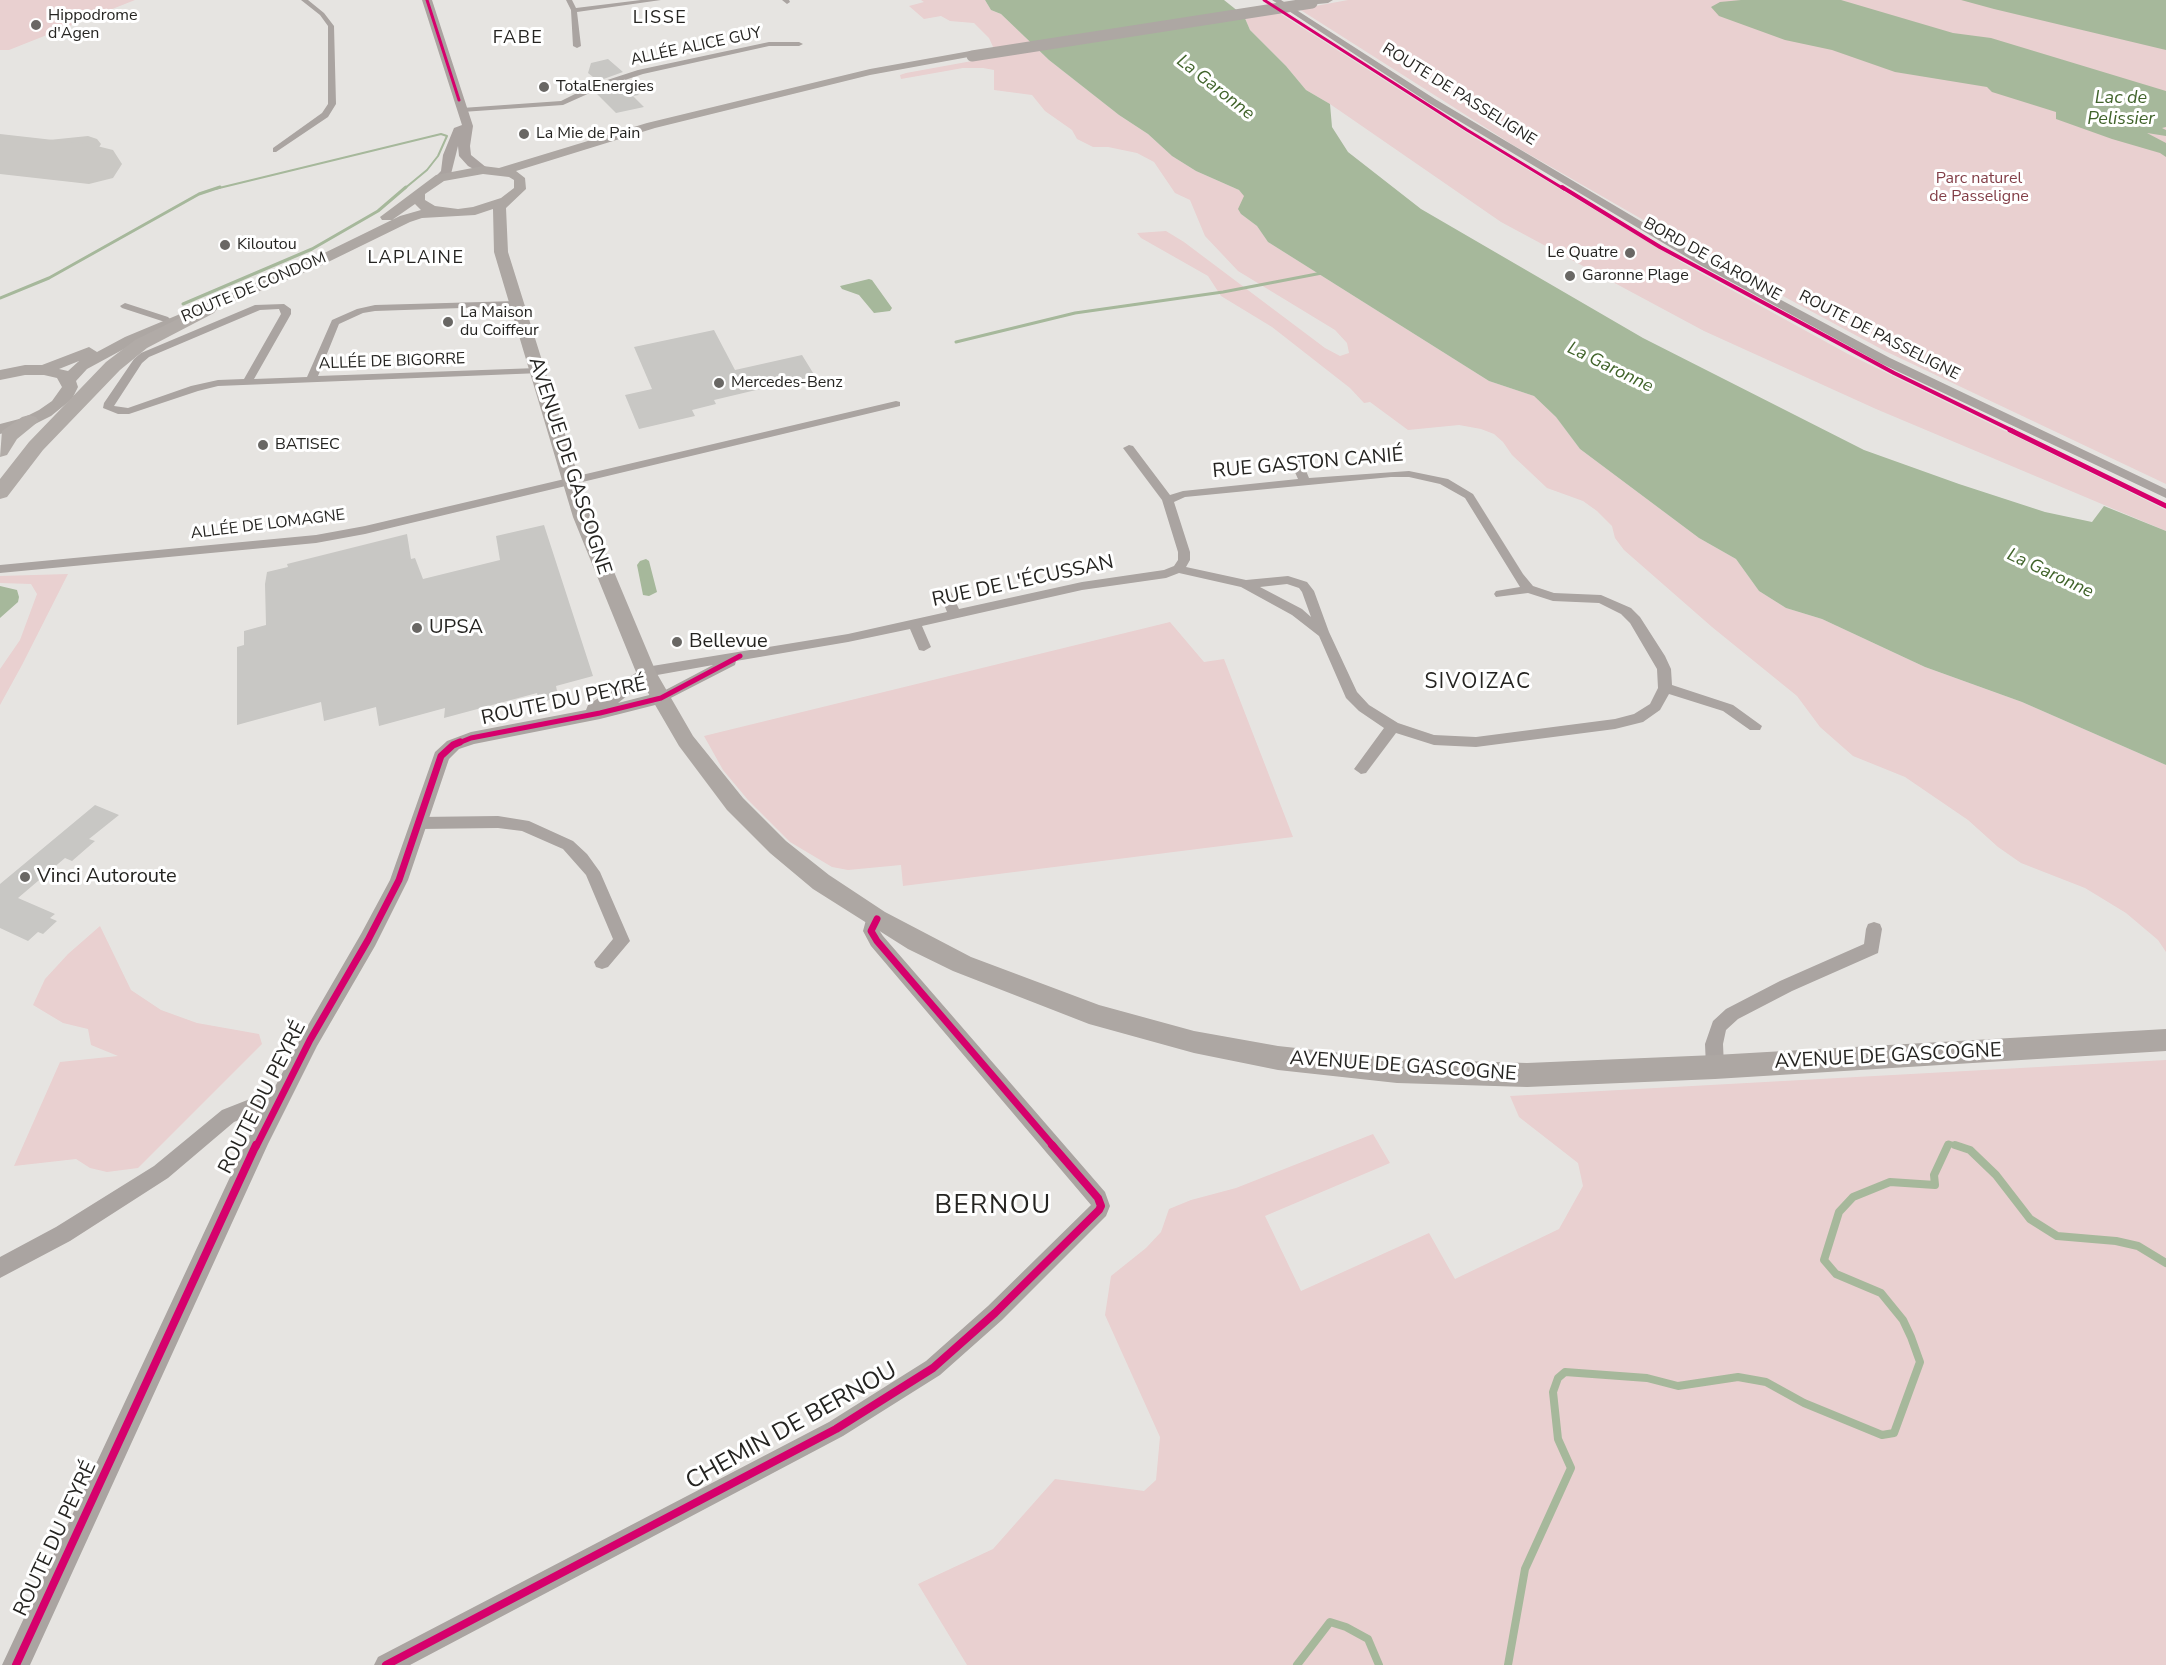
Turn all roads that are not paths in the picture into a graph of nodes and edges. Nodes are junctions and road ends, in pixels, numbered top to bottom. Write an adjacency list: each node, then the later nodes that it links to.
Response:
1 (304, 0): 13 (street)
2 (427, 0): 12 (main road)
3 (569, 0): 8 (street)
4 (658, 0): 8 (street)
5 (1328, 0): 7 (main road)
6 (1278, 1): 43 (street, ROUTE DE PASSELIGNE)
7 (1313, 1): 11 (main road, bridge)
8 (574, 10): 10 (street)
9 (799, 44): 12 (street, ALLÉE ALICE GUY)
10 (577, 46)
11 (971, 55): 15 (main road); 17 (main road)
12 (462, 111): 14 (main road); 16 (main road)
13 (276, 150)
14 (483, 170): 15 (main road); 16 (main road)
15 (503, 171): 17 (main road)
16 (440, 178): 18 (main road, ROUTE DE CONDOM)
17 (530, 178): 19 (main road)
18 (419, 193): 20 (main road); 27 (main road, ROUTE DE CONDOM)
19 (506, 201): 20 (main road, ROUTE DE CONDOM); 23 (main road, AVENUE DE GASCOGNE)
20 (453, 212): 21 (main road); 26 (main road, ROUTE DE CONDOM)
21 (477, 223)
22 (487, 234): 23 (main road, AVENUE DE GASCOGNE)
23 (501, 252): 24 (main road, AVENUE DE GASCOGNE)
24 (517, 304): 29 (main road, AVENUE DE GASCOGNE); 32 (street)
25 (124, 306): 27 (street)
26 (208, 309): 31 (main road, ROUTE DE CONDOM); 42 (highway)
27 (165, 319): 28 (main road, ROUTE DE CONDOM)
28 (44, 370): 30 (main road); 31 (main road)
29 (537, 371): 32 (street, ALLÉE DE BIGORRE); 40 (main road, AVENUE DE GASCOGNE)
30 (1, 374)
31 (69, 380): 35 (main road)
32 (310, 380): 33 (street, ALLÉE DE BIGORRE)
33 (247, 382): 33 (street, ALLÉE DE BIGORRE)
34 (896, 404): 40 (street, ALLÉE DE LOMAGNE)
35 (29, 421): 36 (main road); 38 (highway)
36 (0, 429)
37 (1128, 448): 44 (street)
38 (0, 451)
39 (1296, 461): 41 (street)
40 (570, 480): 45 (street, ALLÉE DE LOMAGNE); 56 (main road, AVENUE DE GASCOGNE)
41 (1305, 482): 44 (street, RUE GASTON CANIÉ); 48 (street, RUE GASTON CANIÉ)
42 (0, 493)
43 (2166, 494)
44 (1168, 500): 46 (street)
45 (0, 569)
46 (1178, 569): 47 (street); 51 (street, RUE DE L'ÉCUSSAN)
47 (1245, 584): 53 (street); 53 (street)
48 (1529, 589): 50 (street); 57 (street)
49 (945, 592): 51 (street)
50 (1500, 594)
51 (955, 616): 52 (street, RUE DE L'ÉCUSSAN)
52 (915, 625): 54 (street); 55 (street, RUE DE L'ÉCUSSAN)
53 (1324, 634): 61 (street)
54 (924, 647)
55 (740, 656): 56 (street, RUE DE L'ÉCUSSAN); 58 (street, RUE DE L'ÉCUSSAN)
56 (646, 672): 58 (main road, AVENUE DE GASCOGNE); 59 (street, ROUTE DU PEYRÉ)
57 (1665, 688): 60 (street); 61 (street)
58 (661, 698): 59 (street, ROUTE DU PEYRÉ); 64 (main road, AVENUE DE GASCOGNE)
59 (558, 721): 63 (street, ROUTE DU PEYRÉ)
60 (1755, 726)
61 (1393, 727): 62 (street)
62 (1360, 769)
63 (419, 823): 66 (street); 69 (street, ROUTE DU PEYRÉ)
64 (877, 919): 68 (main road, AVENUE DE GASCOGNE); 72 (street, CHEMIN DE BERNOU)
65 (1874, 929): 68 (street)
66 (602, 962)
67 (2166, 1040): 68 (main road, AVENUE DE GASCOGNE)
68 (1715, 1067)
69 (276, 1106): 70 (street); 71 (street, ROUTE DU PEYRÉ)
70 (0, 1268)
71 (16, 1665)
72 (386, 1665)

